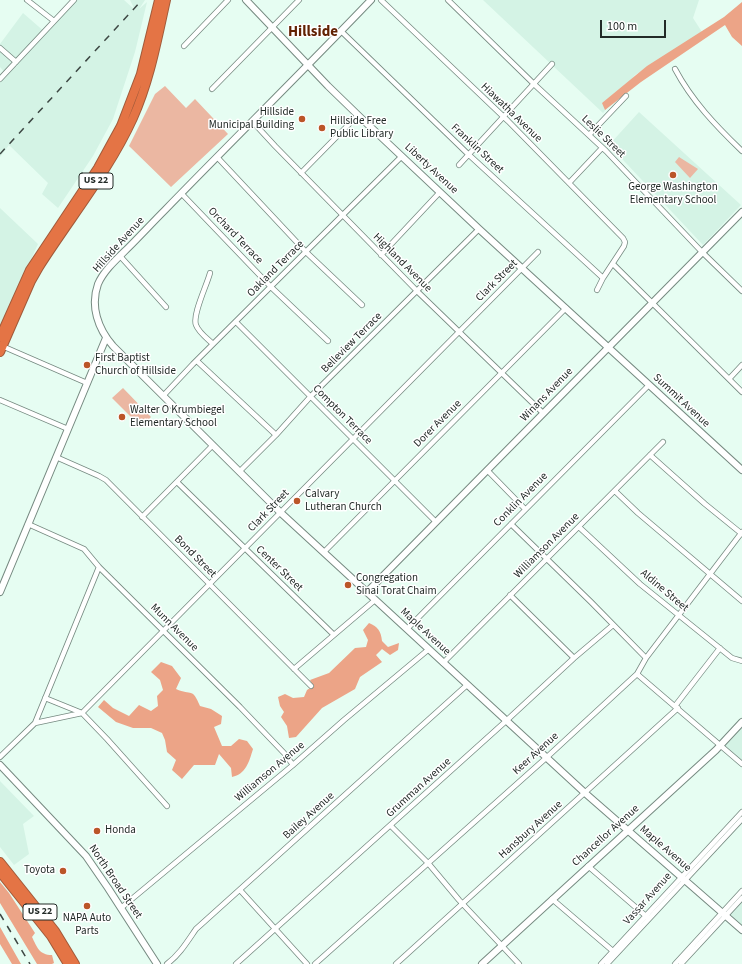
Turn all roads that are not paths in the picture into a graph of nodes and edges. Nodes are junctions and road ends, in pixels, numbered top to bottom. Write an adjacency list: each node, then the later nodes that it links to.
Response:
1 (27, 0): 11 (street)
2 (74, 0): 11 (street)
3 (159, 0): 60 (highway, US 22)
4 (166, 0): 65 (highway, US 22)
5 (228, 0): 14 (street)
6 (246, 0): 12 (street, Liberty Avenue)
7 (298, 0): 12 (street)
8 (370, 0): 13 (street, Hillside Avenue)
9 (381, 0): 25 (street, Hiawatha Avenue)
10 (448, 0): 21 (street, Leslie Street)
11 (54, 21): 16 (street)
12 (273, 27): 18 (street, Liberty Avenue); 22 (street)
13 (341, 31): 18 (street, Hillside Avenue); 30 (street, Franklin Street)
14 (184, 46)
15 (0, 48): 16 (street)
16 (16, 62): 20 (street)
17 (552, 64): 21 (street)
18 (308, 65): 24 (street, Liberty Avenue); 26 (street, Hillside Avenue)
19 (675, 69): 29 (street)
20 (0, 79)
21 (534, 84): 25 (street); 27 (street, Leslie Street)
22 (212, 90)
23 (626, 96): 27 (street)
24 (358, 115): 31 (street, Liberty Avenue); 34 (street)
25 (503, 117): 30 (street); 35 (street, Hiawatha Avenue)
26 (252, 121): 32 (street, Hillside Avenue); 34 (street, Highland Avenue)
27 (589, 135): 28 (street, Leslie Street)
28 (602, 148): 35 (street); 43 (street, Leslie Street)
29 (742, 151)
30 (468, 154): 33 (street); 49 (street, Franklin Street)
31 (402, 156): 36 (street, Liberty Avenue); 38 (street, Oakland Terrace)
32 (217, 157): 37 (street, Hillside Avenue); 41 (street)
33 (459, 165)
34 (301, 173): 38 (street, Highland Avenue)
35 (569, 183): 46 (street, Hiawatha Avenue)
36 (440, 192): 40 (street, Liberty Avenue); 44 (street)
37 (181, 193): 45 (street, Hillside Avenue); 50 (street, Orchard Terrace)
38 (343, 215): 41 (street, Oakland Terrace); 44 (street, Highland Avenue)
39 (741, 215): 43 (street, Winans Avenue)
40 (479, 229): 47 (street, Liberty Avenue); 51 (street, Belleview Terrace)
41 (306, 252): 50 (street, Oakland Terrace); 55 (street)
42 (538, 252): 47 (street, Clark Street)
43 (702, 252): 53 (street, Leslie Street); 54 (street, Winans Avenue)
44 (381, 255): 51 (street, Highland Avenue)
45 (120, 256): 56 (street); 61 (street, Hillside Avenue)
46 (613, 264): 49 (street); 54 (street)
47 (522, 268): 57 (street, Liberty Avenue); 59 (street, Clark Street)
48 (210, 273): 63 (street)
49 (603, 278): 52 (street)
50 (271, 287): 58 (street, Oakland Terrace); 62 (street, Orchard Terrace)
51 (416, 290): 59 (street, Highland Avenue); 74 (street, Belleview Terrace)
52 (597, 290)
53 (742, 292)
54 (652, 303): 64 (street, Winans Avenue); 69 (street)
55 (362, 306)
56 (166, 307)
57 (566, 308): 64 (street, Liberty Avenue); 68 (street, Dorer Avenue)
58 (236, 322): 63 (street, Oakland Terrace); 74 (street, Compton Terrace)
59 (460, 332): 68 (street, Highland Avenue); 79 (street, Clark Street)
60 (0, 337)
61 (106, 338): 70 (street); 73 (street, Maple Avenue)
62 (328, 341)
63 (213, 344): 66 (street, Oakland Terrace)
64 (608, 347): 71 (street, Summit Avenue); 76 (street, Winans Avenue)
65 (1, 349): 70 (street)
66 (197, 361): 73 (street, Oakland Terrace); 78 (street)
67 (742, 365): 69 (street)
68 (502, 373): 76 (street, Highland Avenue); 87 (street, Dorer Avenue)
69 (729, 379): 72 (street)
70 (87, 383): 77 (street)
71 (649, 385): 85 (street, Summit Avenue); 90 (street, Conklin Avenue)
72 (742, 392)
73 (163, 396): 81 (street, Maple Avenue)
74 (311, 396): 78 (street, Belleview Terrace); 79 (street, Compton Terrace)
75 (0, 400): 77 (street)
76 (543, 413): 84 (street, Winans Avenue)
77 (68, 429): 83 (street)
78 (276, 435): 86 (street, Belleview Terrace)
79 (353, 438): 87 (street, Compton Terrace); 91 (street, Clark Street)
80 (664, 442): 82 (street, Williamson Avenue)
81 (213, 446): 86 (street, Maple Avenue); 88 (street)
82 (650, 455): 89 (street, Williamson Avenue); 97 (street)
83 (56, 457): 92 (street, Bond Street); 94 (street)
84 (487, 470): 90 (street); 93 (street, Winans Avenue)
85 (742, 470)
86 (240, 472): 91 (street, Maple Avenue)
87 (394, 480): 93 (street, Compton Terrace); 99 (street, Dorer Avenue)
88 (177, 482): 92 (street); 98 (street, Center Street)
89 (615, 491): 96 (street, Williamson Avenue); 102 (street)
90 (525, 509): 95 (street, Conklin Avenue)
91 (281, 513): 98 (street, Clark Street); 99 (street, Maple Avenue)
92 (142, 517): 103 (street, Bond Street)
93 (436, 522): 105 (street, Winans Avenue)
94 (28, 524): 101 (street, Munn Avenue); 104 (street)
95 (511, 524): 100 (street); 111 (street, Conklin Avenue)
96 (578, 527): 100 (street, Williamson Avenue); 109 (street, Aldine Street)
97 (742, 533): 102 (street, Keer Avenue)
98 (245, 548): 103 (street, Clark Street); 113 (street, Center Street)
99 (324, 552): 105 (street, Maple Avenue)
100 (547, 559): 106 (street, Williamson Avenue); 110 (street)
101 (99, 567): 112 (street, Munn Avenue); 124 (street)
102 (710, 574): 108 (street); 109 (street, Keer Avenue)
103 (210, 584): 112 (street, Clark Street); 120 (street, Bond Street)
104 (0, 592)
105 (367, 592): 107 (street, Maple Avenue)
106 (510, 595): 116 (street); 119 (street, Williamson Avenue)
107 (375, 600): 111 (street, Maple Avenue); 113 (street)
108 (742, 601)
109 (679, 615): 114 (street, Aldine Street); 117 (street, Keer Avenue)
110 (613, 625): 116 (street, Grumman Avenue); 117 (street)
111 (407, 629): 115 (street, Maple Avenue)
112 (164, 631): 126 (street, Clark Street); 135 (street, Munn Avenue)
113 (334, 635): 120 (street)
114 (720, 648): 118 (street, Aldine Street); 125 (street, Hansbury Avenue)
115 (429, 649): 119 (street, Maple Avenue); 135 (street, Williamson Avenue)
116 (574, 658): 127 (street, Grumman Avenue)
117 (646, 658): 121 (street, Keer Avenue)
118 (742, 661)
119 (443, 663): 122 (street, Maple Avenue)
120 (294, 669): 123 (street, Bond Street)
121 (638, 674): 125 (street); 132 (street, Keer Avenue)
122 (467, 685): 127 (street, Maple Avenue); 148 (street, Bailey Avenue)
123 (311, 686)
124 (45, 698): 126 (street); 129 (street)
125 (677, 707): 130 (street); 136 (street, Hansbury Avenue)
126 (82, 713): 129 (street); 137 (street)
127 (506, 721): 132 (street, Maple Avenue); 140 (street, Grumman Avenue)
128 (742, 722): 130 (street, Chancellor Avenue)
129 (35, 723): 131 (street)
130 (721, 745): 133 (street); 141 (street, Chancellor Avenue)
131 (0, 757)
132 (546, 758): 136 (street, Maple Avenue); 144 (street, Keer Avenue)
133 (742, 764)
134 (0, 765): 153 (street, North Broad Street)
135 (293, 765): 153 (street, Williamson Avenue)
136 (585, 793): 141 (street, Maple Avenue); 152 (street, Hansbury Avenue)
137 (167, 806)
138 (742, 812): 142 (street, Vassar Avenue)
139 (742, 819): 142 (street, Vassar Avenue)
140 (390, 826): 144 (street); 156 (street, Grumman Avenue)
141 (627, 830): 145 (street, Chancellor Avenue); 147 (street, Maple Avenue)
142 (726, 833): 147 (street, Vassar Avenue)
143 (0, 862): 162 (highway, US 22)
144 (428, 863): 152 (street); 167 (street, Keer Avenue)
145 (588, 866): 151 (street, Chancellor Avenue); 155 (street)
146 (0, 872): 161 (highway, US 22)
147 (683, 878): 154 (street, Maple Avenue); 155 (street, Vassar Avenue)
148 (240, 890): 156 (street); 164 (street, Bailey Avenue)
149 (742, 891): 154 (street)
150 (742, 898): 154 (street)
151 (552, 899): 158 (street, Chancellor Avenue); 159 (street)
152 (463, 904): 158 (street); 168 (street, Hansbury Avenue)
153 (121, 908): 163 (street, North Broad Street)
154 (724, 914): 157 (street, Maple Avenue); 160 (street)
155 (648, 918): 159 (street, Vassar Avenue)
156 (275, 928): 165 (street, Grumman Avenue); 166 (street)
157 (742, 930)
158 (502, 945): 169 (street, Chancellor Avenue); 170 (street)
159 (615, 952): 171 (street, Vassar Avenue); 172 (street, Vassar Avenue)
160 (678, 963)
161 (68, 964)
162 (75, 964)
163 (157, 964)
164 (167, 964)
165 (236, 964)
166 (307, 964)
167 (315, 964)
168 (396, 964)
169 (482, 964)
170 (519, 964)
171 (600, 964)
172 (607, 964)

